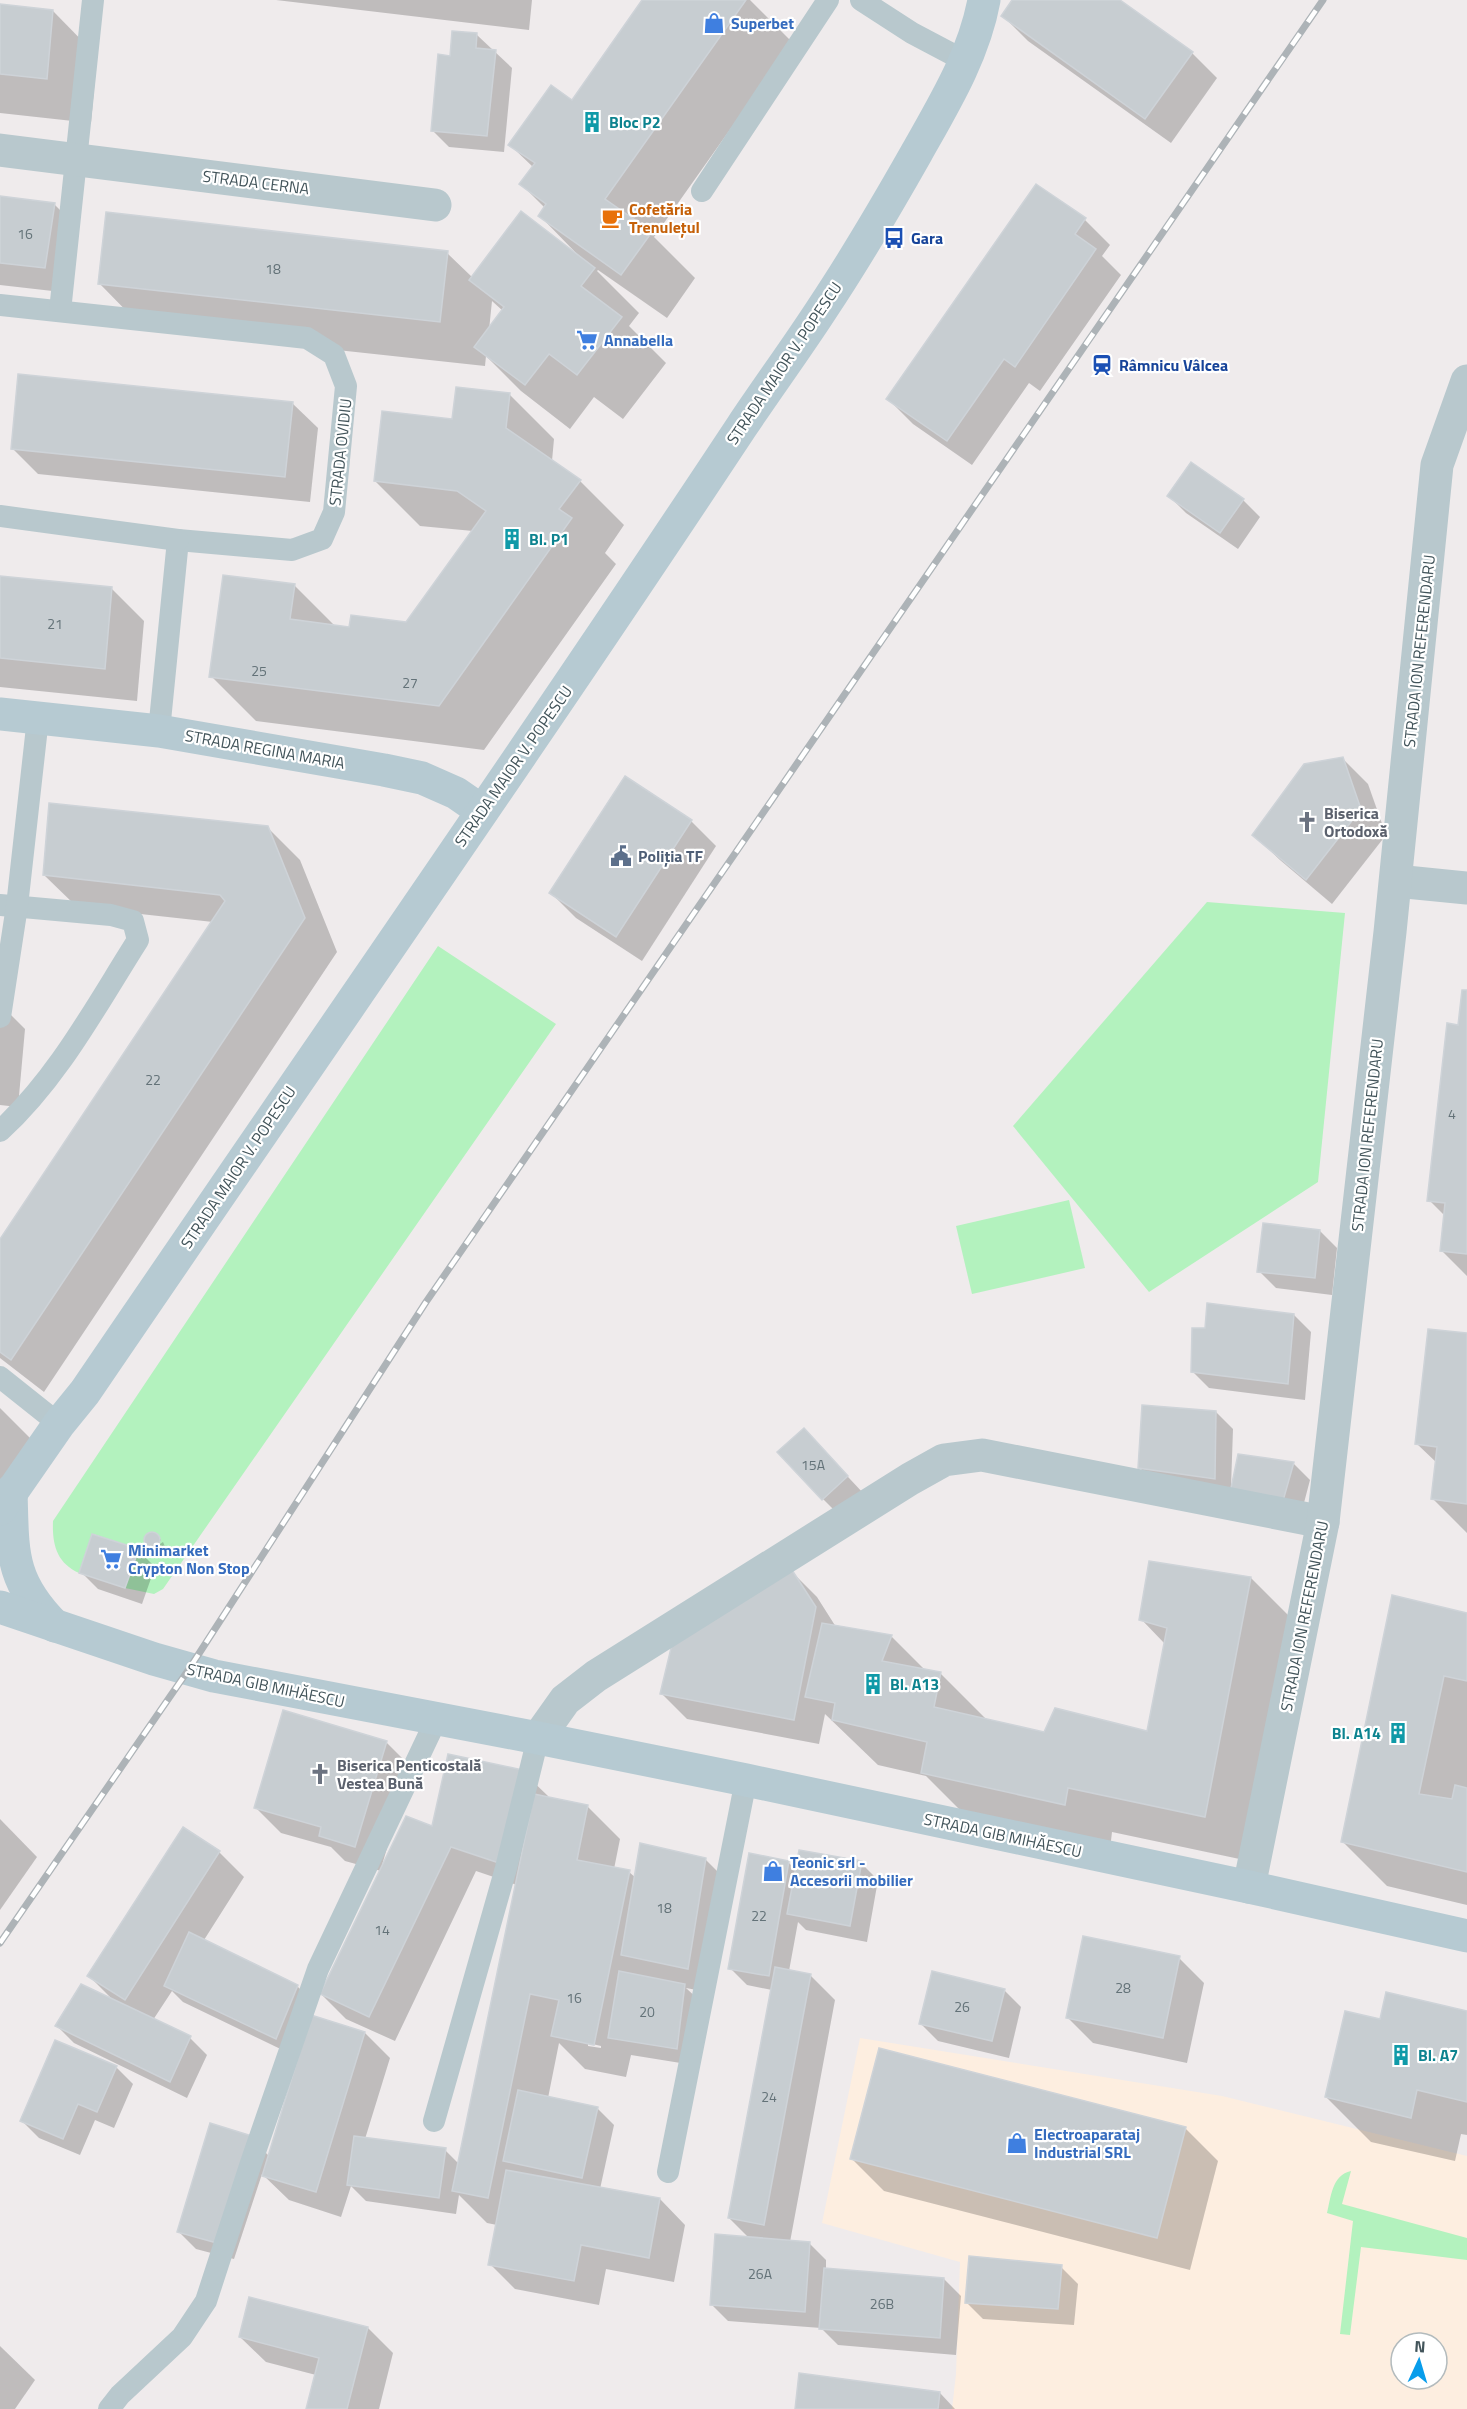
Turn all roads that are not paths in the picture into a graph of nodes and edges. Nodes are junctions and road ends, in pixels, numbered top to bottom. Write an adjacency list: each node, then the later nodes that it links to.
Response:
1 (93, 0): 7 (lane)
2 (828, 0): 8 (lane)
3 (861, 0): 5 (lane)
4 (984, 0): 5 (main road, STRADA MAIOR V. POPESCU)
5 (965, 61): 18 (main road, STRADA MAIOR V. POPESCU)
6 (0, 150): 7 (street, STRADA CERNA)
7 (76, 159): 9 (street, STRADA CERNA); 11 (lane)
8 (702, 191)
9 (435, 206)
10 (0, 305): 11 (lane, STRADA OVIDIU)
11 (60, 311): 14 (lane, STRADA OVIDIU)
12 (1467, 381): 19 (street, STRADA ION REFERENDARU)
13 (0, 516): 14 (lane, STRADA OVIDIU)
14 (178, 540): 17 (lane)
15 (0, 714): 16 (main road, STRADA REGINA MARIA)
16 (38, 718): 17 (main road, STRADA REGINA MARIA); 21 (lane)
17 (159, 731): 18 (main road, STRADA REGINA MARIA)
18 (483, 811): 26 (main road, STRADA MAIOR V. POPESCU)
19 (1396, 881): 20 (street); 28 (street, STRADA ION REFERENDARU)
20 (1467, 888)
21 (8, 906): 22 (lane); 24 (lane)
22 (5, 944): 23 (lane)
23 (0, 1017)
24 (0, 1131)
25 (0, 1377): 26 (lane)
26 (59, 1424): 27 (main road, STRADA MAIOR V. POPESCU)
27 (4, 1499): 30 (main road)
28 (1323, 1522): 32 (street); 34 (street, STRADA ION REFERENDARU)
29 (0, 1607): 30 (main road, STRADA GIB MIHĂESCU)
30 (57, 1627): 31 (main road, STRADA GIB MIHĂESCU)
31 (437, 1718): 32 (main road, STRADA GIB MIHĂESCU); 38 (lane)
32 (538, 1738): 33 (main road, STRADA GIB MIHĂESCU); 36 (lane)
33 (746, 1780): 34 (main road, STRADA GIB MIHĂESCU); 37 (lane)
34 (1248, 1887): 35 (main road, STRADA GIB MIHĂESCU)
35 (1467, 1936)
36 (434, 2121)
37 (668, 2172)
38 (109, 2409)

